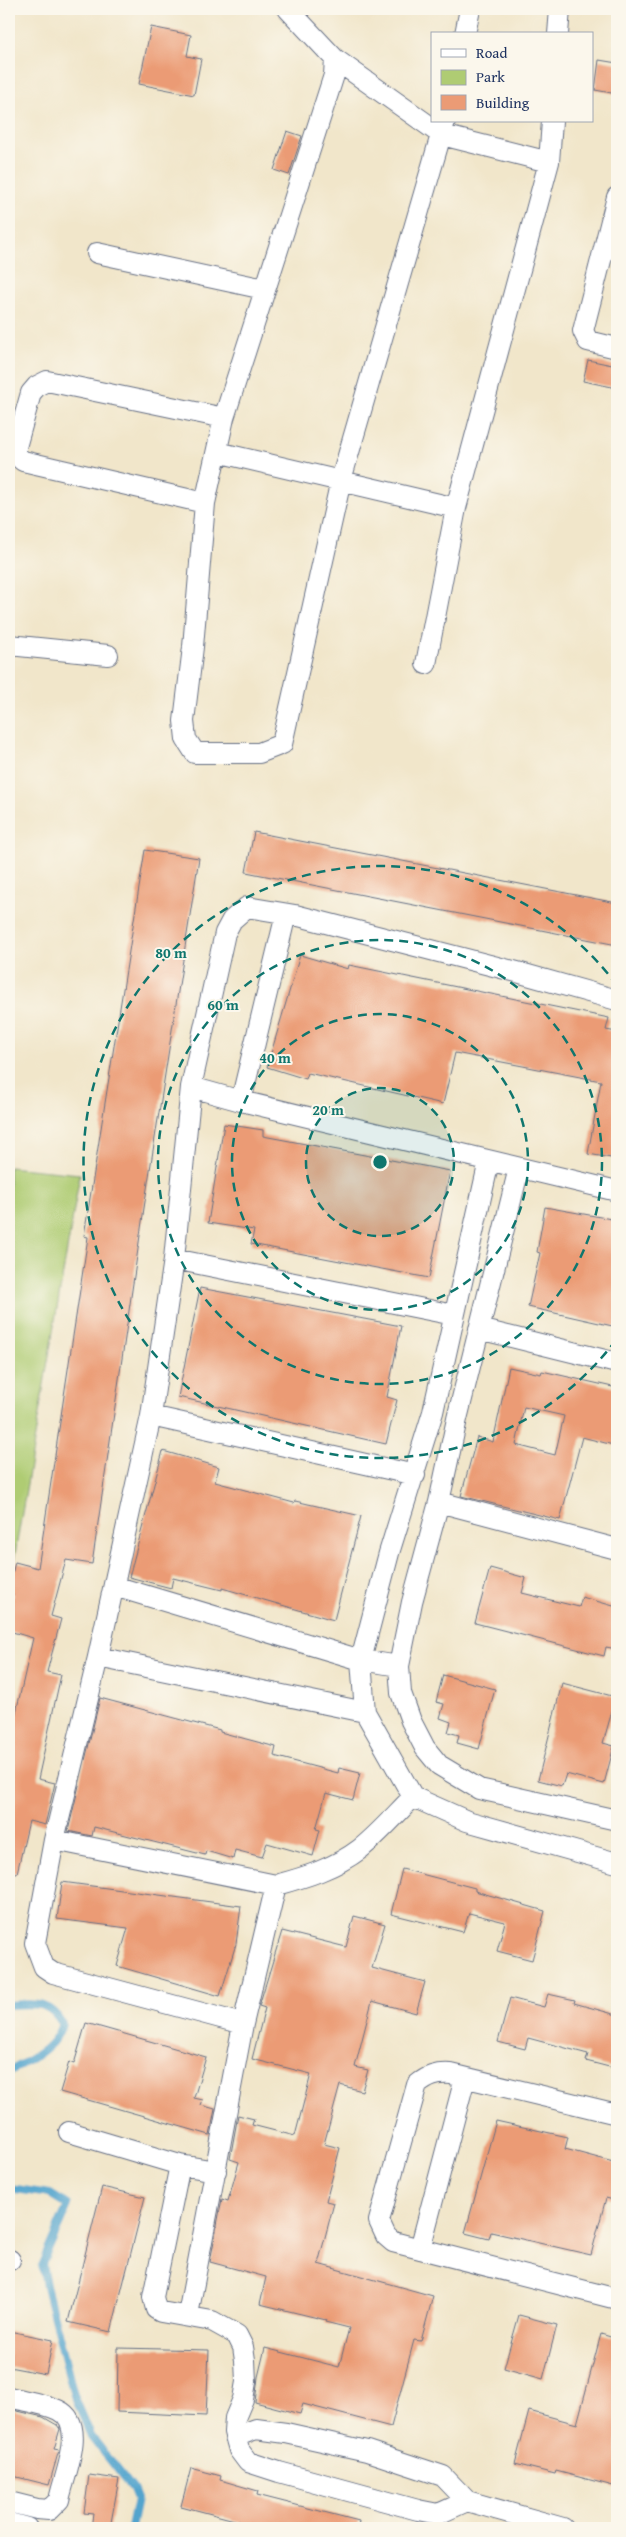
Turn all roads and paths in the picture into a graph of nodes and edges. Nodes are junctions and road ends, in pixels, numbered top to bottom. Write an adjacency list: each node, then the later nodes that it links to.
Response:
1 (288, 9): 6 (street)
2 (470, 9): 4 (street)
3 (560, 9): 5 (street)
4 (465, 32)
5 (558, 32)
6 (335, 59): 7 (street); 14 (street)
7 (431, 120)
8 (552, 122): 10 (street)
9 (444, 128): 10 (street); 18 (street)
10 (550, 162): 20 (street)
11 (617, 197): 13 (street)
12 (97, 252): 14 (street)
13 (611, 252): 15 (street)
14 (264, 289): 16 (street)
15 (617, 348)
16 (224, 418): 17 (street); 19 (street)
17 (217, 452): 18 (street); 19 (street)
18 (341, 480): 19 (street); 20 (street)
19 (205, 503)
20 (456, 508): 23 (street)
21 (9, 645): 22 (street)
22 (108, 656)
23 (426, 664)
24 (286, 914): 25 (street); 26 (street); 27 (street)
25 (617, 1000)
26 (191, 1087): 27 (street); 31 (street)
27 (241, 1101): 28 (street)
28 (489, 1161): 29 (street); 32 (street)
29 (520, 1168): 30 (street); 33 (street)
30 (617, 1191)
31 (174, 1259): 32 (street); 36 (street)
32 (454, 1315): 35 (street)
33 (479, 1329): 34 (street); 37 (street)
34 (617, 1363)
35 (433, 1412): 37 (street); 38 (street)
36 (151, 1416): 38 (street); 41 (street)
37 (457, 1419): 39 (street)
38 (415, 1475): 43 (street)
39 (439, 1502): 40 (street); 44 (street)
40 (617, 1549)
41 (114, 1586): 42 (street); 43 (street)
42 (98, 1657): 45 (street); 50 (street)
43 (361, 1660): 44 (street); 45 (street)
44 (399, 1666): 46 (street)
45 (365, 1712): 47 (street)
46 (479, 1789): 48 (street); 49 (street)
47 (413, 1797): 49 (street); 52 (street)
48 (617, 1820)
49 (467, 1821): 51 (street)
50 (54, 1840): 52 (street); 53 (street)
51 (617, 1863)
52 (276, 1885): 53 (street)
53 (243, 2024): 58 (street)
54 (465, 2078): 55 (street); 59 (street); 59 (street)
55 (617, 2114)
56 (69, 2132): 57 (street)
57 (180, 2165): 58 (street); 61 (street)
58 (216, 2170): 61 (street)
59 (420, 2249): 60 (street)
60 (617, 2299)
61 (188, 2315): 63 (street)
62 (9, 2397): 65 (street)
63 (235, 2437): 64 (street); 66 (street)
64 (467, 2501): 66 (street); 69 (street)
65 (9, 2502)
66 (441, 2521)
67 (9, 2523): 68 (street)
68 (27, 2528)
69 (562, 2528)

